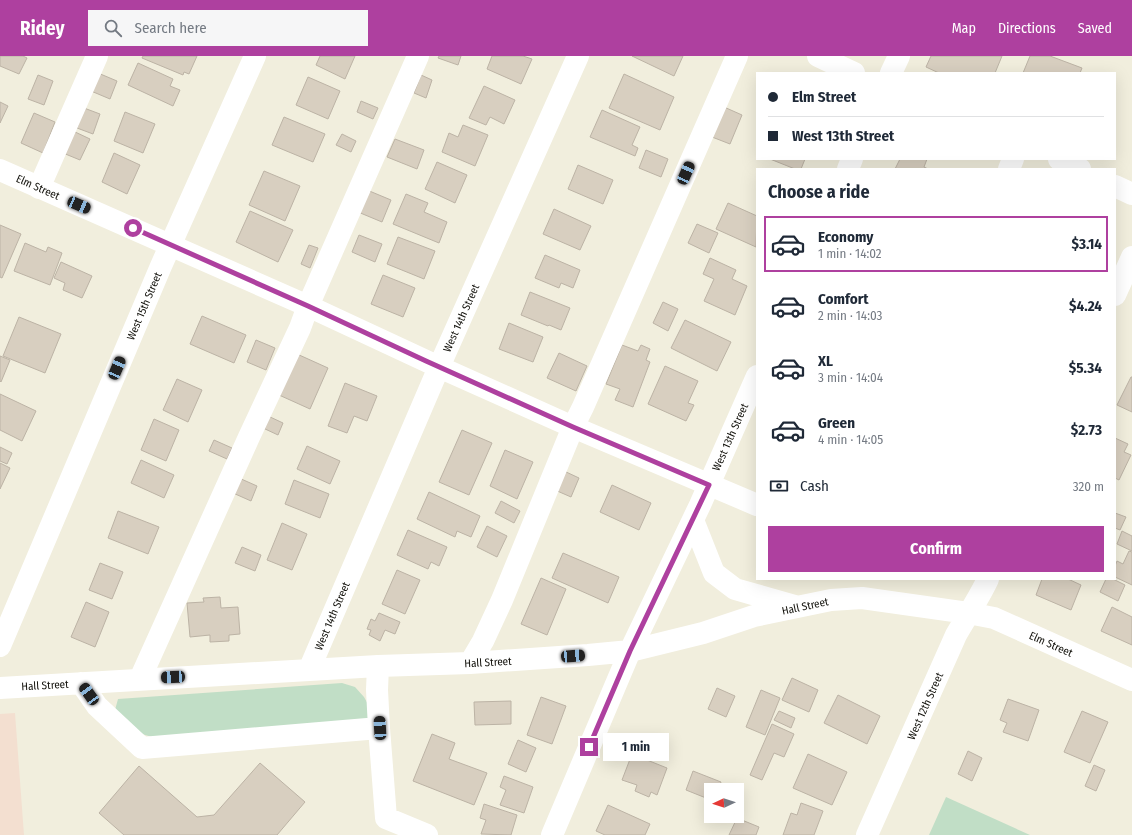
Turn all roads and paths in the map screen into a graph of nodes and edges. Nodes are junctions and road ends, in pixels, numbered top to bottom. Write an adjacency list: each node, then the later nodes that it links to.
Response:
1 (97, 56): 14 (street)
2 (255, 56): 16 (street, West 15th Street)
3 (418, 56): 19 (street)
4 (578, 56): 20 (street, West 14th Street)
5 (737, 56): 22 (street)
6 (818, 56): 8 (street)
7 (899, 56): 9 (street)
8 (852, 72)
9 (891, 72)
10 (1061, 160): 11 (street)
11 (1078, 168)
12 (0, 170): 14 (street, Elm Street)
13 (1116, 186): 15 (street)
14 (39, 188): 16 (street, Elm Street)
15 (1132, 194)
16 (170, 244): 19 (street, Elm Street); 29 (street, West 15th Street)
17 (1132, 257): 18 (street)
18 (1116, 293)
19 (308, 306): 20 (street, Elm Street); 34 (street)
20 (439, 367): 22 (street, Elm Street); 33 (street, West 14th Street)
21 (756, 378): 23 (street, West 13th Street)
22 (573, 427): 23 (street, Elm Street); 31 (street)
23 (709, 485): 24 (street, Elm Street); 25 (street, West 13th Street)
24 (756, 505)
25 (693, 520): 27 (street); 30 (street, West 13th Street)
26 (988, 580): 28 (street, West 12th Street)
27 (798, 607): 28 (street, Hall Street); 30 (street, Hall Street)
28 (968, 613): 35 (street, Elm Street); 41 (street, West 12th Street)
29 (0, 646)
30 (630, 651): 31 (street, Hall Street); 40 (street, West 13th Street)
31 (470, 663): 32 (street, Hall Street)
32 (378, 666): 33 (street, Hall Street); 38 (street)
33 (309, 670): 34 (street, Hall Street)
34 (140, 679): 36 (street, Hall Street)
35 (1132, 680)
36 (80, 683): 37 (street, Hall Street); 38 (street)
37 (0, 688)
38 (380, 728): 39 (street)
39 (427, 835)
40 (552, 835)
41 (867, 835)

